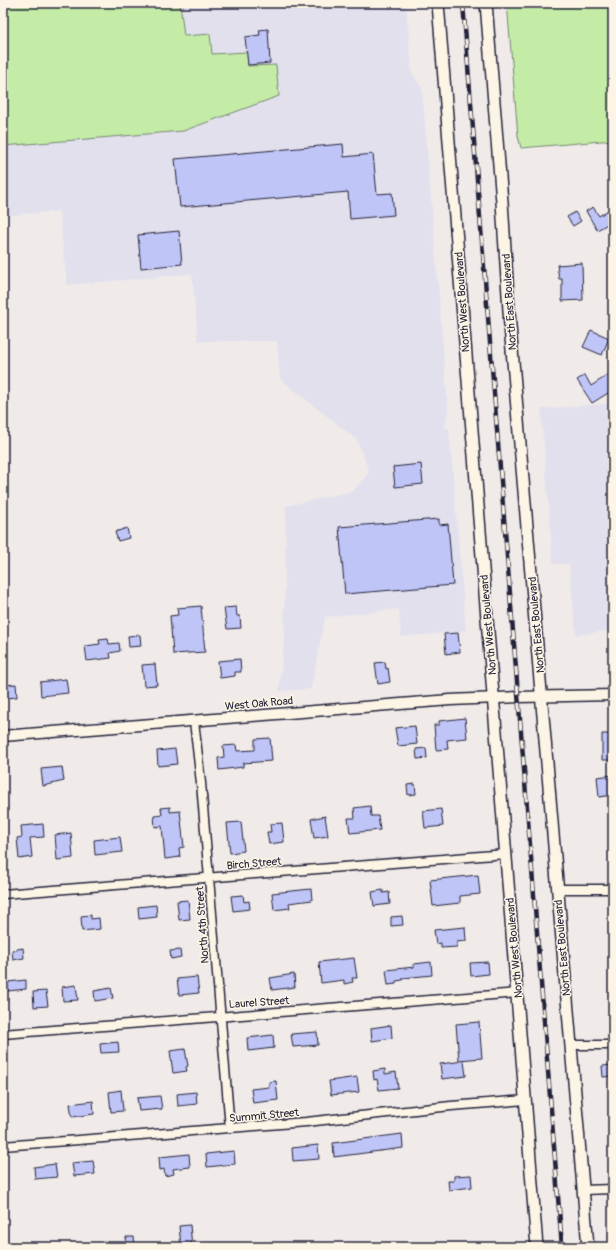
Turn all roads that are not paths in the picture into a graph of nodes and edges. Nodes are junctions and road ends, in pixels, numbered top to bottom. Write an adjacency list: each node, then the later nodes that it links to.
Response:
1 (438, 3): 5 (main road, North West Boulevard)
2 (486, 3): 4 (main road, North East Boulevard)
3 (613, 695): 4 (street, West Oak Road)
4 (541, 696): 5 (street, West Oak Road); 10 (main road, North East Boulevard)
5 (494, 698): 6 (street, West Oak Road); 8 (main road, North West Boulevard)
6 (194, 721): 7 (street, West Oak Road); 9 (street, North 4th Street)
7 (3, 736)
8 (506, 854): 9 (street, Birch Street); 13 (main road, North West Boulevard)
9 (209, 877): 12 (street, Birch Street); 14 (street, North 4th Street)
10 (557, 889): 11 (street); 16 (main road, North East Boulevard)
11 (613, 889)
12 (3, 894)
13 (517, 993): 14 (street, Laurel Street); 18 (main road, North West Boulevard)
14 (220, 1016): 15 (street, Laurel Street); 19 (street, North 4th Street)
15 (3, 1034)
16 (571, 1045): 17 (street); 22 (main road, North East Boulevard)
17 (613, 1045)
18 (526, 1100): 19 (street, Summit Street); 23 (main road, North West Boulevard)
19 (230, 1128): 20 (street, Summit Street)
20 (3, 1146)
21 (613, 1188): 22 (street)
22 (583, 1190): 24 (main road, North East Boulevard)
23 (537, 1247)
24 (588, 1247)

